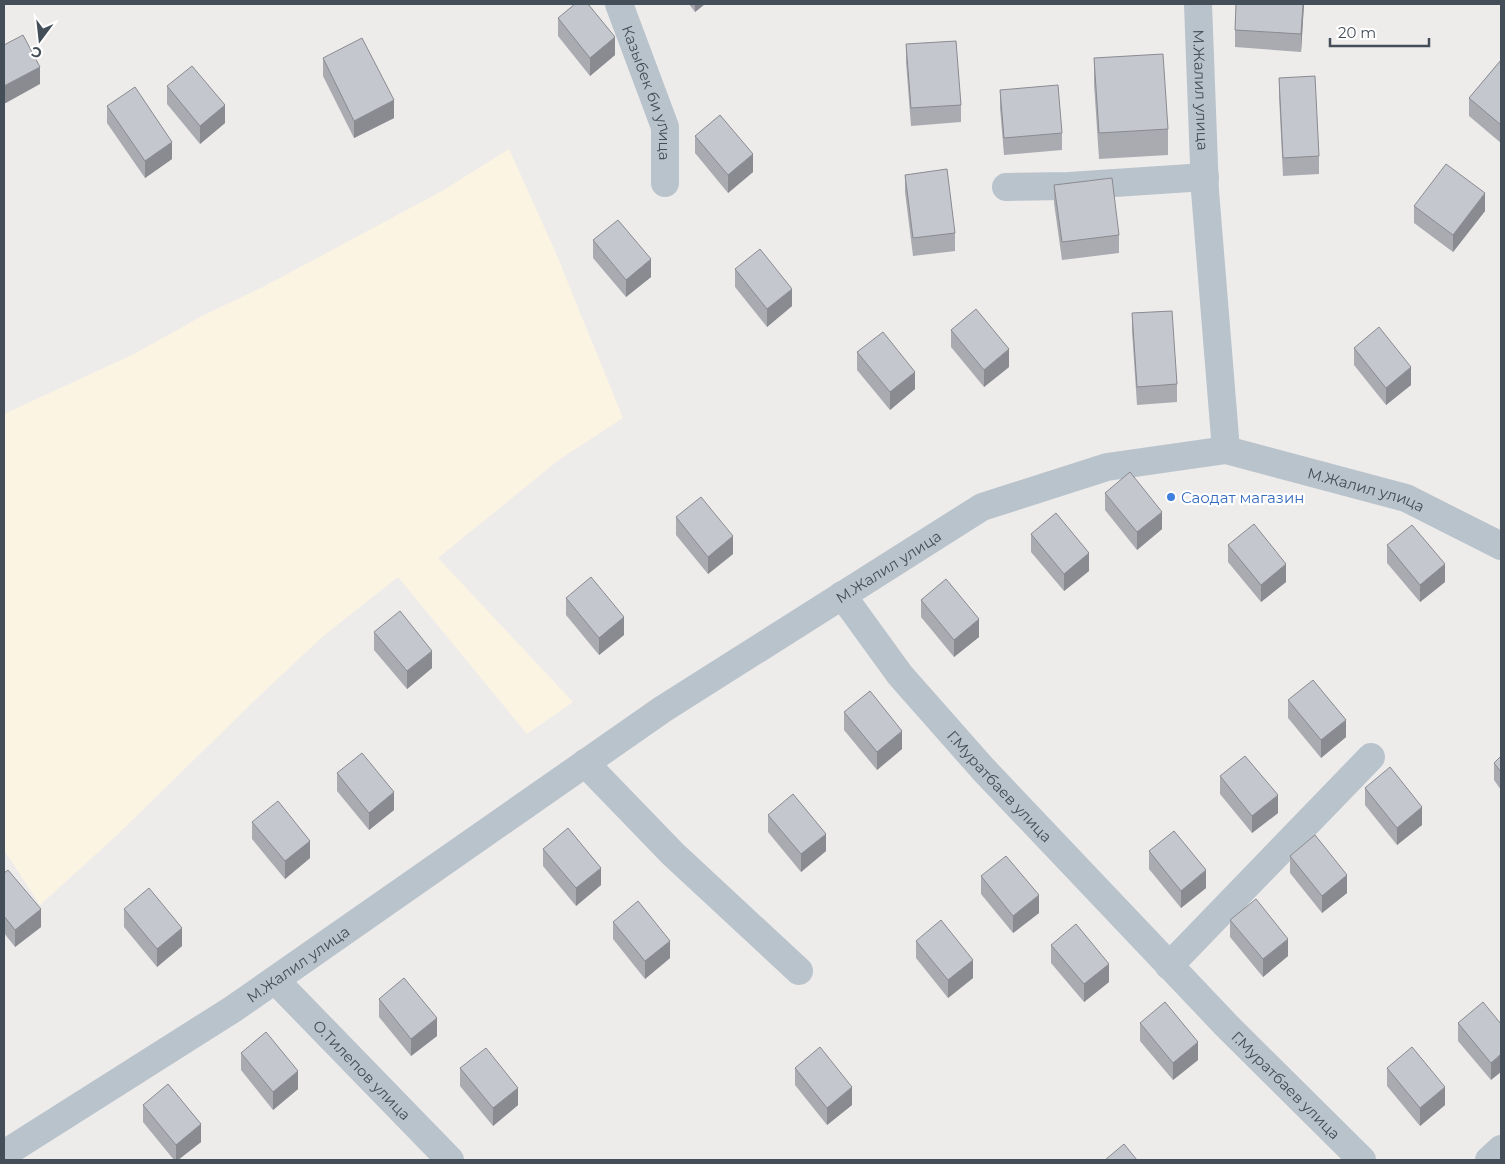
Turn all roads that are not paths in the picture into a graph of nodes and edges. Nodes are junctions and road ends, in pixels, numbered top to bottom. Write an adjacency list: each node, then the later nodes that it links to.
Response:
1 (619, 4): 4 (street, Казыбек би улица)
2 (1198, 4): 3 (street, М.Жалил улица)
3 (1205, 177): 5 (street); 6 (street, М.Жалил улица)
4 (666, 183)
5 (1006, 186)
6 (1226, 450): 7 (street, М.Жалил улица); 8 (street, М.Жалил улица)
7 (1501, 546)
8 (842, 596): 10 (street, М.Жалил улица); 11 (street, Г.Муратбаев улица)
9 (1371, 757): 11 (street)
10 (585, 763): 12 (street); 13 (street, М.Жалил улица)
11 (1169, 966): 17 (street, Г.Муратбаев улица)
12 (799, 971)
13 (275, 980): 15 (street, М.Жалил улица); 16 (street, О.Тилепов улица)
14 (1501, 1148): 18 (street)
15 (4, 1154)
16 (450, 1160)
17 (1362, 1160)
18 (1489, 1160)

